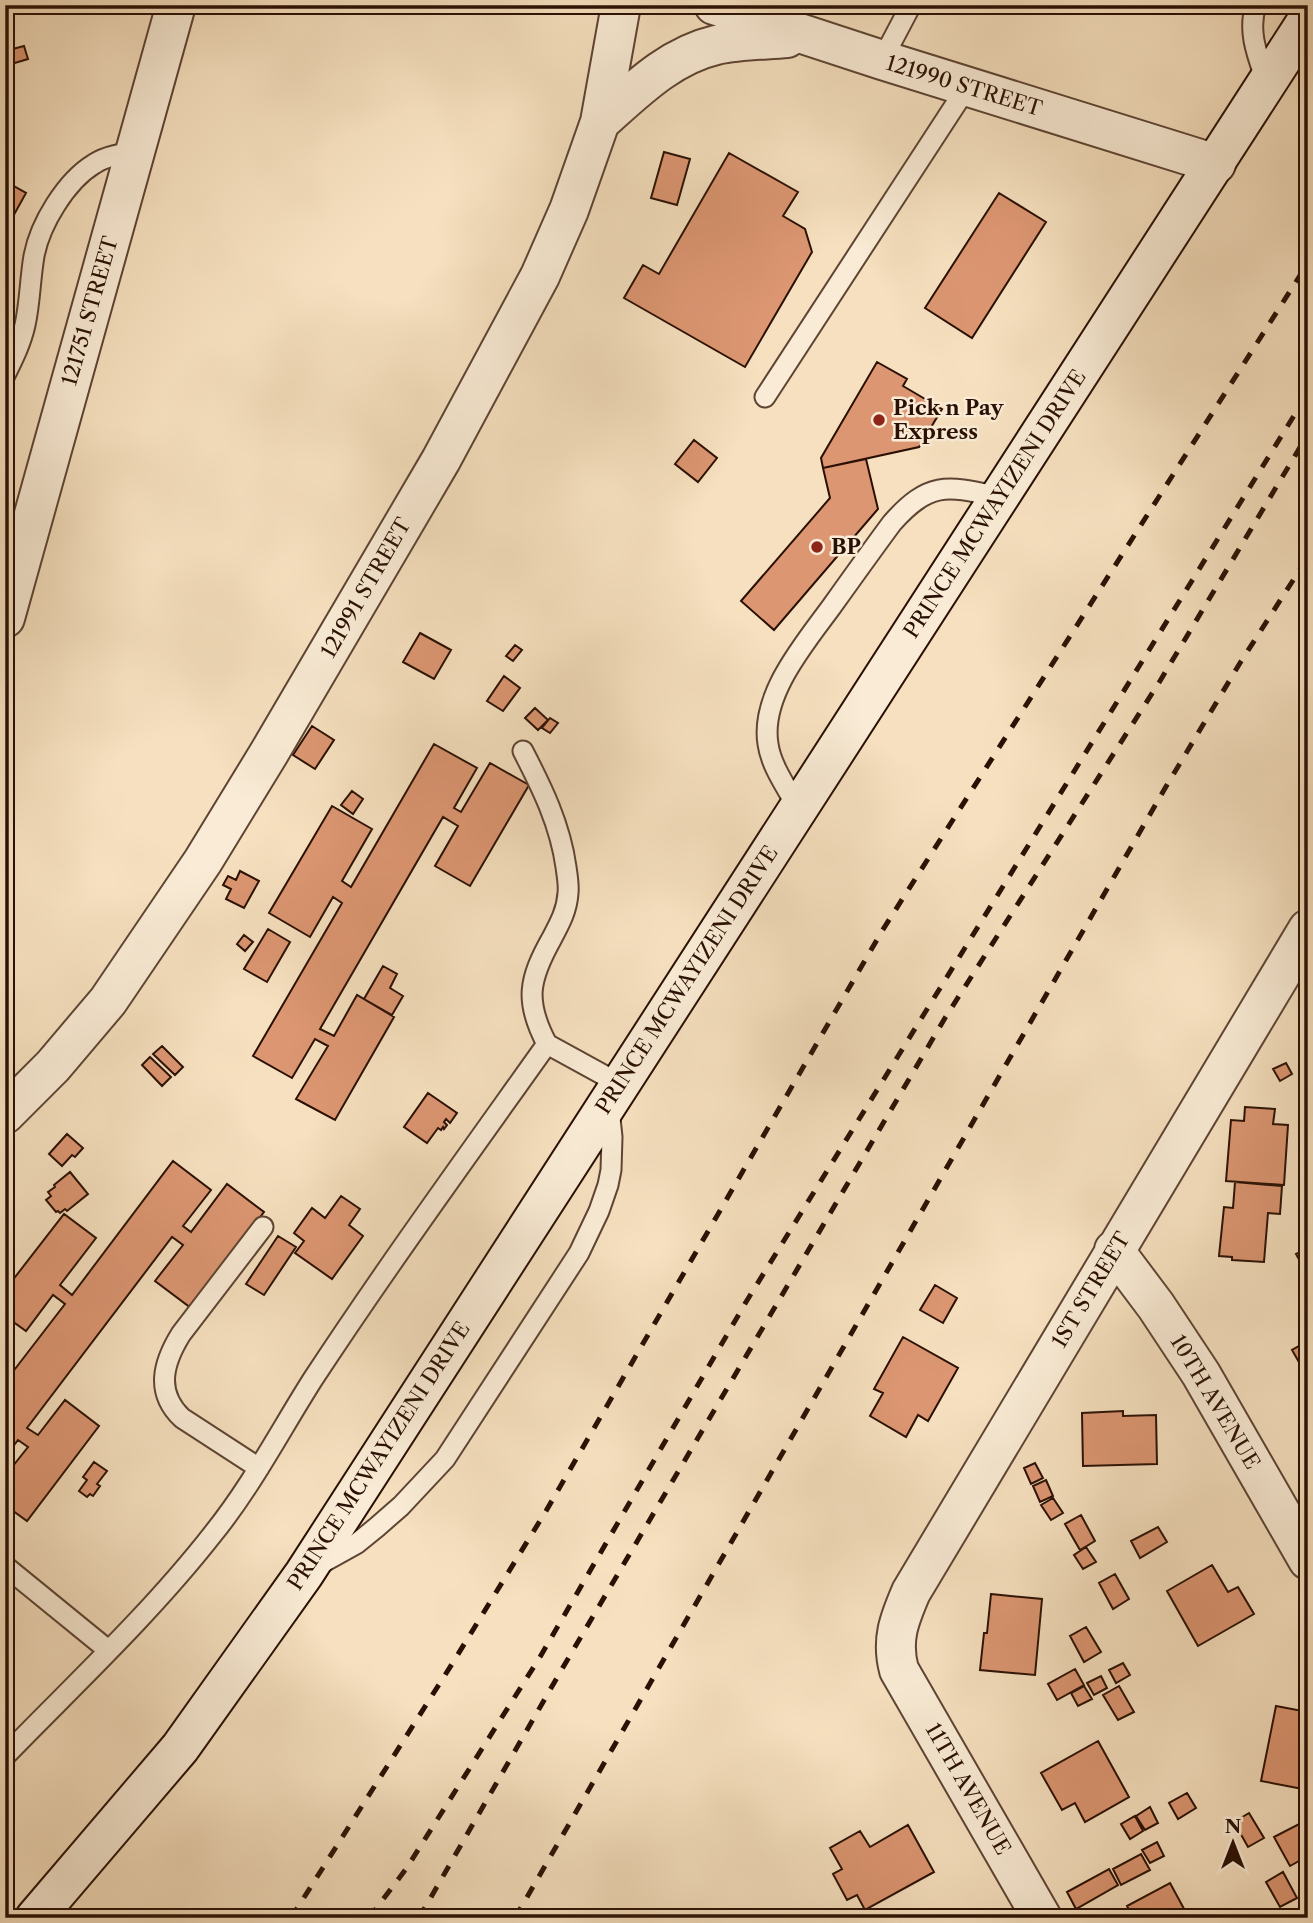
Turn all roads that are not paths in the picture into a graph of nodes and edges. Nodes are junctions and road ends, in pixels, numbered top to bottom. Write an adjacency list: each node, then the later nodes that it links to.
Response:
1 (176, 5): 12 (street, 121751 STREET)
2 (621, 5): 11 (street, 121991 STREET)
3 (911, 5): 8 (lane)
4 (1256, 5): 9 (lane)
5 (729, 9): 7 (street, 121990 STREET)
6 (1308, 19): 9 (street, PRINCE MCWAYIZENI DRIVE)
7 (810, 37): 8 (street, 121990 STREET); 11 (street)
8 (882, 60): 10 (street, 121990 STREET)
9 (1267, 83): 13 (street, PRINCE MCWAYIZENI DRIVE)
10 (967, 87): 13 (street, 121990 STREET); 15 (lane)
11 (600, 122): 23 (street, 121991 STREET)
12 (135, 152): 14 (lane); 17 (street, 121751 STREET)
13 (1216, 164): 16 (street, PRINCE MCWAYIZENI DRIVE)
14 (5, 375)
15 (765, 397)
16 (999, 497): 19 (street, PRINCE MCWAYIZENI DRIVE); 19 (lane)
17 (5, 618)
18 (523, 751): 21 (lane)
19 (798, 808): 22 (street, PRINCE MCWAYIZENI DRIVE)
20 (1308, 929): 25 (street, 1ST STREET)
21 (547, 1044): 22 (lane); 26 (lane)
22 (614, 1093): 29 (street, PRINCE MCWAYIZENI DRIVE); 29 (lane)
23 (5, 1114)
24 (263, 1227): 26 (lane)
25 (1114, 1250): 27 (street, 10TH AVENUE); 31 (street, 1ST STREET)
26 (259, 1468): 30 (lane)
27 (1308, 1560)
28 (8, 1570): 30 (lane)
29 (304, 1574): 33 (street, PRINCE MCWAYIZENI DRIVE)
30 (108, 1650): 32 (lane)
31 (897, 1659): 34 (street, 11TH AVENUE)
32 (5, 1756)
33 (35, 1918)
34 (1042, 1918)

